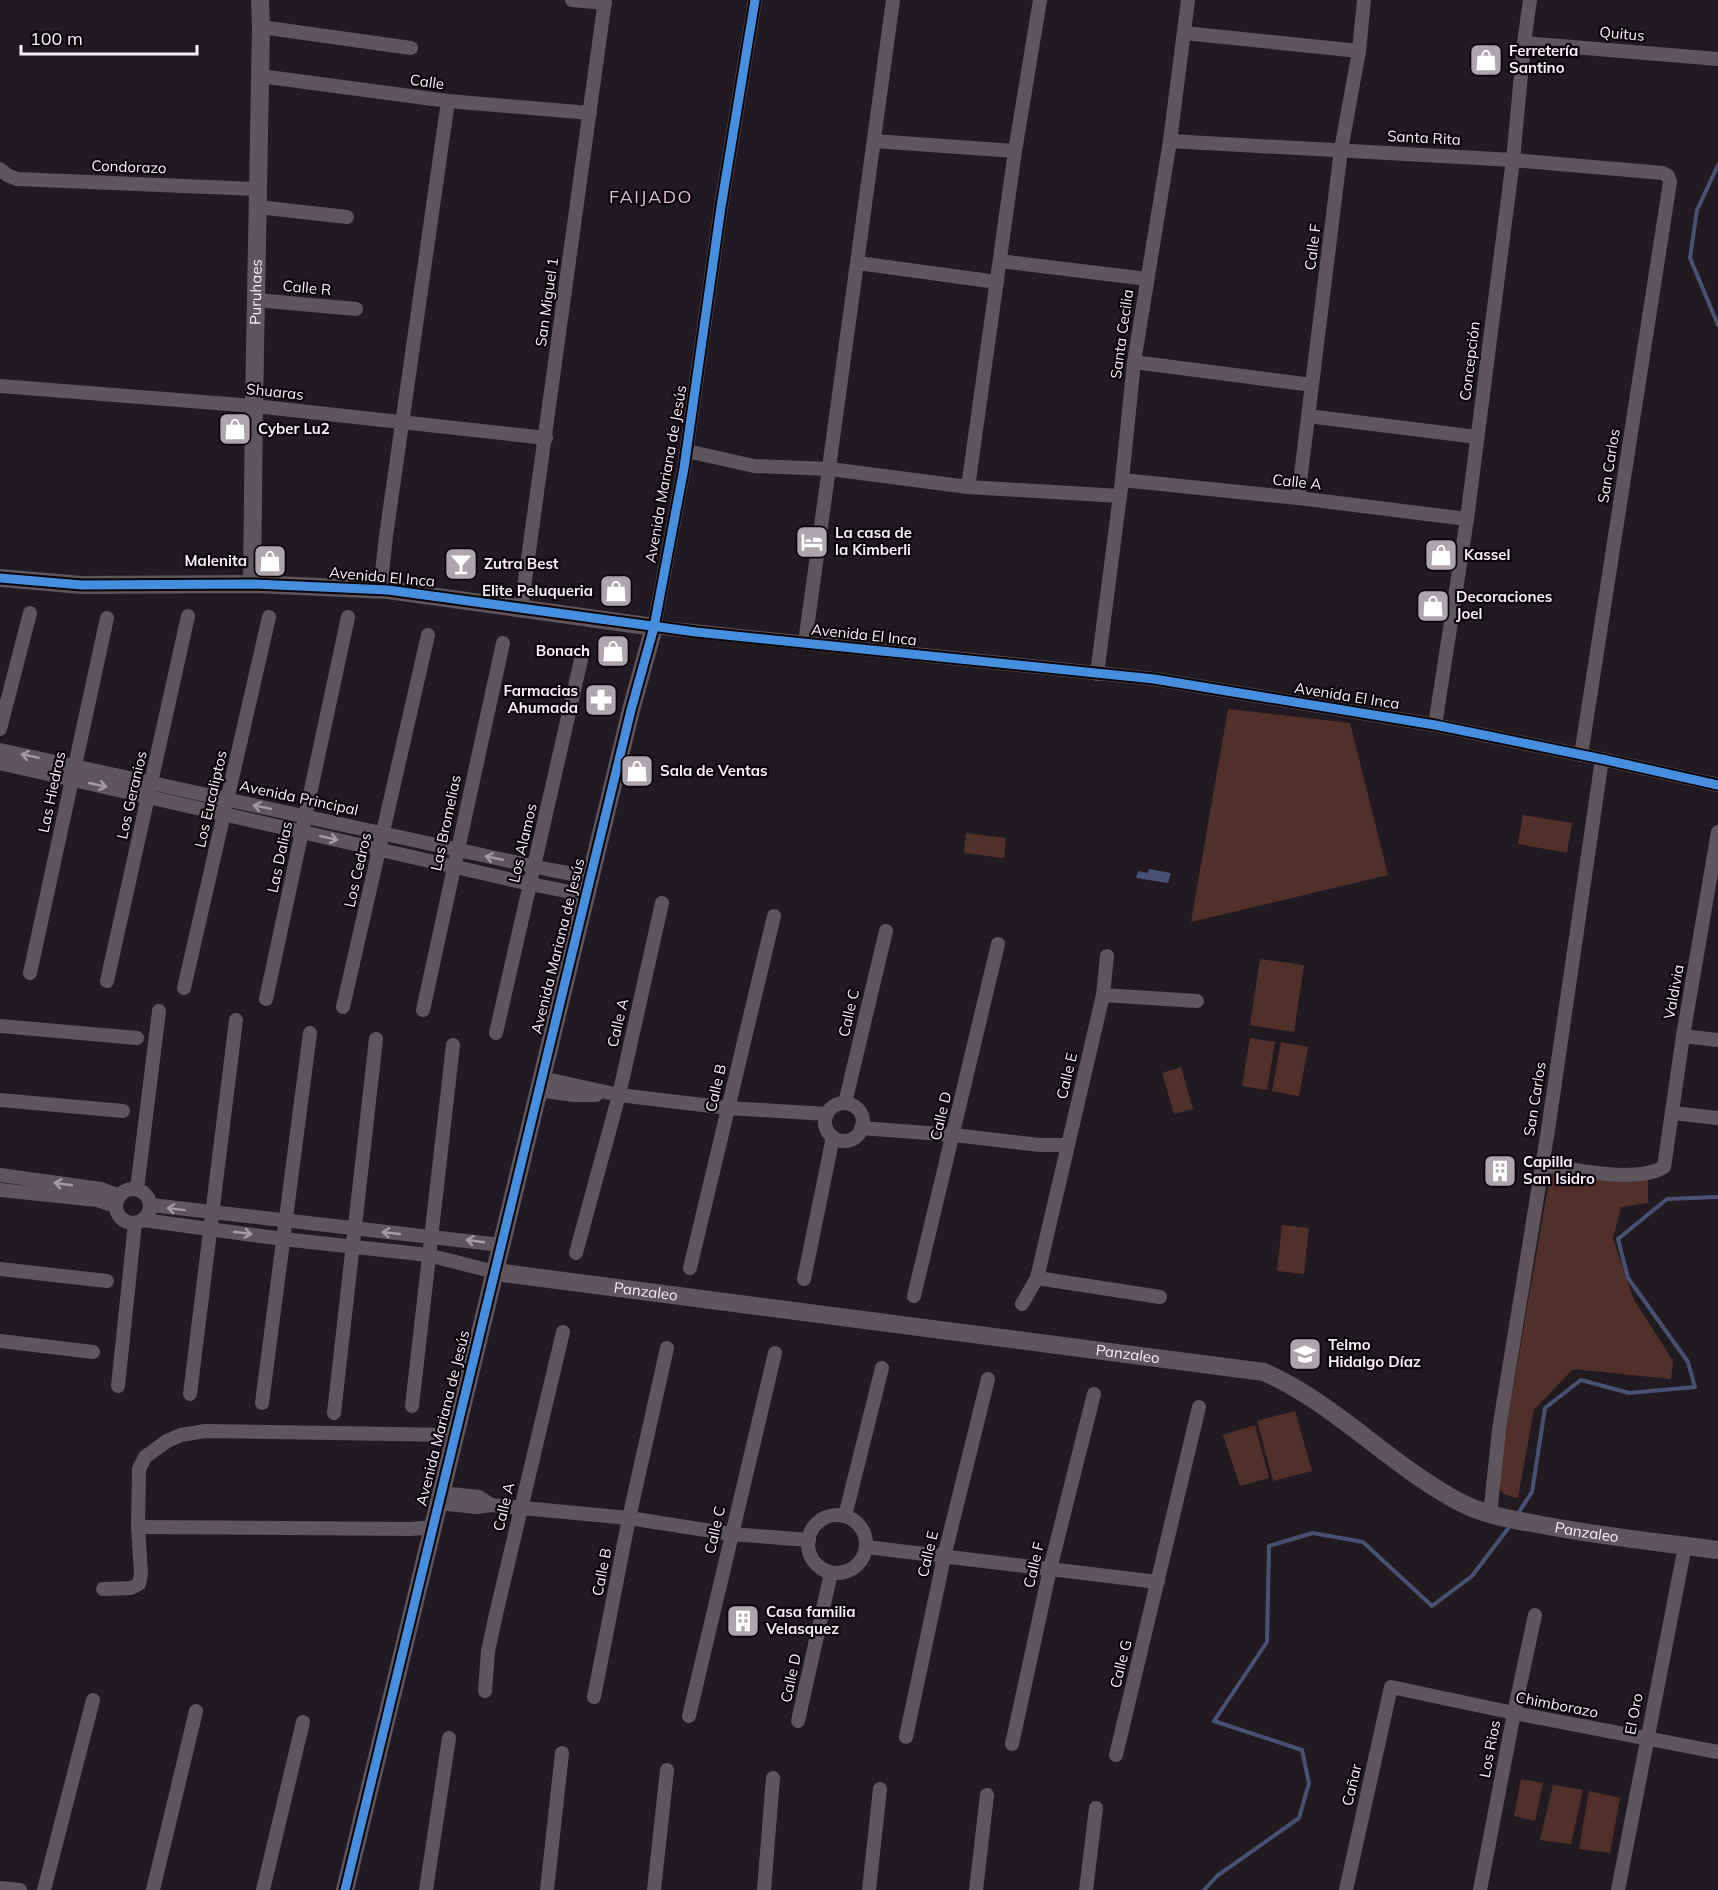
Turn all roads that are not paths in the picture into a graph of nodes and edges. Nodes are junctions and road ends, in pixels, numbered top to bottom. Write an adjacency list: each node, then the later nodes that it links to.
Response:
1 (260, 0): 10 (street, Puruhaes)
2 (572, 0): 9 (street)
3 (755, 0): 42 (street, Avenida Mariana de Jesús)
4 (893, 0): 19 (street)
5 (1040, 0): 22 (street)
6 (1188, 0): 11 (street, Santa Cecilia)
7 (1364, 0): 14 (street, Calle F)
8 (1530, 0): 12 (street, Concepción)
9 (605, 1): 18 (street, San Miguel 1)
10 (261, 27): 13 (street); 16 (street, Puruhaes)
11 (1184, 33): 14 (street); 20 (street, Santa Cecilia)
12 (1524, 42): 15 (street, Quitus); 23 (street, Concepción)
13 (411, 48)
14 (1359, 51): 21 (street, Calle F)
15 (1718, 59)
16 (260, 76): 17 (street, Calle); 26 (street, Puruhaes)
17 (448, 101): 18 (street, Calle); 39 (street)
18 (590, 113): 41 (street, San Miguel 1)
19 (874, 141): 22 (street); 29 (street)
20 (1170, 141): 21 (street, Santa Rita); 30 (street, Santa Cecilia)
21 (1341, 150): 23 (street, Santa Rita); 35 (street, Calle F)
22 (1015, 152): 28 (street)
23 (1513, 160): 25 (street, Santa Rita); 40 (street, Concepción)
24 (0, 170): 26 (street, Condorazo)
25 (1670, 182): 67 (street, San Carlos)
26 (258, 198): 27 (street, Condorazo); 32 (street, Puruhaes)
27 (347, 217)
28 (1000, 261): 30 (street); 31 (street)
29 (858, 263): 31 (street); 43 (street)
30 (1147, 279): 34 (street, Santa Cecilia)
31 (997, 282): 45 (street)
32 (256, 300): 33 (street, Calle R); 37 (street, Puruhaes)
33 (356, 309)
34 (1134, 362): 35 (street); 44 (street, Santa Cecilia)
35 (1312, 385): 38 (street, Calle F)
36 (0, 386): 37 (street, Shuaras)
37 (254, 406): 39 (street, Shuaras); 50 (street, Puruhaes)
38 (1308, 416): 40 (street); 47 (street, Calle F)
39 (402, 421): 41 (street, Shuaras); 51 (street)
40 (1477, 437): 48 (street, Concepción)
41 (546, 438): 52 (street, San Miguel 1)
42 (687, 451): 43 (street); 58 (street, Avenida Mariana de Jesús)
43 (830, 469): 45 (street); 61 (street)
44 (1122, 480): 46 (street, Santa Cecilia); 47 (street, Calle A)
45 (968, 487): 46 (street)
46 (1120, 496): 63 (street, Santa Cecilia)
47 (1298, 498): 48 (street, Calle A)
48 (1467, 519): 64 (street, Concepción)
49 (0, 578): 50 (street, Avenida El Inca)
50 (252, 584): 51 (street, Avenida El Inca)
51 (380, 590): 52 (street, Avenida El Inca)
52 (521, 609): 58 (street, Avenida El Inca)
53 (30, 613): 65 (street)
54 (188, 616): 72 (street, Los Geranios)
55 (269, 617): 73 (street, Los Eucaliptos)
56 (348, 617): 75 (street, Las Dalias)
57 (107, 618): 70 (street, Las Hiedras)
58 (654, 627): 61 (street, Avenida El Inca); 84 (street, Avenida Mariana de Jesús)
59 (428, 635): 78 (street, Los Cedros)
60 (503, 643): 80 (street, Las Bromelias)
61 (805, 644): 63 (street, Avenida El Inca)
62 (581, 660): 82 (street, Los Alamos)
63 (1097, 674): 64 (street, Avenida El Inca)
64 (1435, 725): 67 (street, Avenida El Inca)
65 (0, 729)
66 (0, 750): 70 (street, Avenida Principal, one-way to 66)
67 (1581, 754): 68 (street, Avenida El Inca)
68 (1602, 759): 71 (street, Avenida El Inca); 123 (street, San Carlos)
69 (0, 763): 70 (street, Avenida Principal)
70 (73, 773): 72 (street, Avenida Principal); 92 (street, Las Hiedras)
71 (1718, 785)
72 (150, 790): 73 (street, Avenida Principal); 74 (street, Avenida Principal); 93 (street, Los Geranios)
73 (228, 800): 74 (street, Los Eucaliptos); 75 (street, Avenida Principal, one-way to 73)
74 (225, 814): 76 (street, Avenida Principal); 94 (street, Los Eucaliptos)
75 (305, 816): 76 (street, Las Dalias); 78 (street, Avenida Principal)
76 (302, 832): 79 (street, Avenida Principal, one-way to 79); 96 (street, Las Dalias)
77 (1718, 832): 87 (street, Valdivia)
78 (383, 834): 79 (street, Los Cedros); 80 (street, Avenida Principal)
79 (379, 849): 81 (street, Avenida Principal); 98 (street, Los Cedros)
80 (457, 850): 81 (street, Las Bromelias); 82 (street, Avenida Principal, one-way to 80)
81 (454, 866): 83 (street, Avenida Principal); 99 (street, Las Bromelias)
82 (534, 866): 83 (street, Los Alamos); 84 (street, Avenida Principal)
83 (530, 884): 84 (street, Avenida Principal); 103 (street, Los Alamos)
84 (588, 886): 110 (street, Avenida Mariana de Jesús)
85 (662, 903): 111 (street, Calle A)
86 (774, 916): 114 (street, Calle B)
87 (1703, 922): 88 (street); 105 (street, Valdivia)
88 (1718, 923)
89 (886, 931): 113 (street, Calle C)
90 (998, 944): 120 (street, Calle D)
91 (1107, 956): 95 (street, Calle E)
92 (30, 973)
93 (107, 981)
94 (184, 988)
95 (1103, 995): 97 (street); 122 (street, Calle E)
96 (266, 999)
97 (1197, 1001)
98 (343, 1007)
99 (423, 1010)
100 (159, 1011): 126 (street)
101 (236, 1020): 131 (street)
102 (0, 1026): 106 (street)
103 (496, 1033)
104 (310, 1034): 132 (street)
105 (1683, 1036): 108 (street); 116 (street, Valdivia)
106 (137, 1038)
107 (376, 1039): 135 (street)
108 (1718, 1040)
109 (453, 1045): 136 (street)
110 (541, 1084): 111 (street); 139 (street, Avenida Mariana de Jesús)
111 (619, 1095): 114 (street); 140 (street, Calle A)
112 (0, 1100): 115 (street)
113 (845, 1103): 117 (street); 119 (street)
114 (728, 1108): 117 (street); 142 (street, Calle B)
115 (123, 1111)
116 (1672, 1113): 118 (street); 123 (street, Valdivia)
117 (827, 1114): 121 (street)
118 (1718, 1118)
119 (861, 1128): 120 (street); 121 (street)
120 (954, 1135): 122 (street); 148 (street, Calle D)
121 (834, 1137): 146 (street)
122 (1067, 1145): 145 (street, Calle E)
123 (1541, 1165): 169 (street, San Carlos)
124 (0, 1175): 125 (street)
125 (32, 1179): 128 (street); 129 (street, one-way to 125)
126 (137, 1189): 129 (street); 130 (street)
127 (0, 1190): 128 (street)
128 (29, 1193): 129 (street)
129 (118, 1201): 133 (street)
130 (151, 1205): 131 (street, one-way to 130); 133 (street)
131 (212, 1213): 132 (street); 134 (street)
132 (286, 1221): 135 (street); 137 (street)
133 (139, 1222): 134 (street); 158 (street)
134 (210, 1229): 137 (street, one-way to 137); 159 (street)
135 (354, 1229): 136 (street, one-way to 135); 138 (street)
136 (430, 1236): 139 (street, one-way to 136); 141 (street)
137 (284, 1239): 138 (street); 161 (street)
138 (353, 1245): 141 (street); 164 (street)
139 (501, 1245): 144 (street, Avenida Mariana de Jesús)
140 (576, 1253)
141 (429, 1255): 144 (street); 162 (street)
142 (690, 1268)
143 (0, 1269): 147 (street)
144 (495, 1272): 165 (street, Avenida Mariana de Jesús); 169 (street, Panzaleo)
145 (1037, 1278): 149 (street); 150 (street, Calle E)
146 (804, 1279)
147 (107, 1281)
148 (914, 1296)
149 (1160, 1297)
150 (1022, 1304)
151 (563, 1332): 167 (street, Calle A)
152 (0, 1341): 154 (street)
153 (667, 1348): 170 (street, Calle B)
154 (93, 1352)
155 (775, 1353): 173 (street, Calle C)
156 (882, 1368): 168 (street)
157 (988, 1379): 178 (street, Calle E)
158 (118, 1386)
159 (190, 1394)
160 (1094, 1394): 179 (street, Calle F)
161 (262, 1403)
162 (412, 1406)
163 (1199, 1407): 181 (street, Calle G)
164 (334, 1413)
165 (455, 1435): 166 (street, Avenida Mariana de Jesús); 171 (street)
166 (439, 1498): 167 (street); 172 (street, Avenida Mariana de Jesús)
167 (520, 1508): 170 (street); 185 (street, Calle A)
168 (845, 1516): 174 (street); 176 (street)
169 (1494, 1516): 175 (street, Panzaleo)
170 (629, 1518): 173 (street); 186 (street, Calle B)
171 (138, 1527): 172 (street); 182 (street)
172 (432, 1527): 210 (street, Avenida Mariana de Jesús)
173 (731, 1534): 174 (street); 190 (street, Calle C)
174 (808, 1540): 180 (street)
175 (1685, 1546): 177 (street, Panzaleo); 195 (street, El Oro)
176 (866, 1547): 178 (street); 180 (street)
177 (1718, 1550)
178 (944, 1557): 179 (street); 194 (street, Calle E)
179 (1050, 1569): 181 (street); 196 (street, Calle F)
180 (831, 1572): 191 (street, Calle D)
181 (1158, 1582): 199 (street, Calle G)
182 (103, 1589)
183 (1535, 1615): 189 (street, Los Rios)
184 (1391, 1688): 189 (street, Chimborazo); 218 (street, Cañar)
185 (485, 1691)
186 (594, 1697)
187 (93, 1700): 207 (street)
188 (196, 1710): 208 (street)
189 (1514, 1713): 195 (street, Chimborazo); 219 (street, Los Rios)
190 (689, 1716)
191 (798, 1721)
192 (303, 1722): 209 (street)
193 (449, 1737): 211 (street)
194 (906, 1737)
195 (1646, 1739): 197 (street, Chimborazo); 220 (street, El Oro)
196 (1012, 1744)
197 (1718, 1752)
198 (562, 1753): 212 (street)
199 (1116, 1755)
200 (667, 1770): 213 (street)
201 (773, 1778): 214 (street)
202 (880, 1789): 215 (street)
203 (987, 1795): 216 (street)
204 (1096, 1808): 217 (street)
205 (0, 1888): 206 (street)
206 (20, 1890)
207 (44, 1890)
208 (153, 1890)
209 (263, 1890)
210 (345, 1890)
211 (426, 1890)
212 (547, 1890)
213 (654, 1890)
214 (764, 1890)
215 (869, 1890)
216 (976, 1890)
217 (1086, 1890)
218 (1346, 1890)
219 (1480, 1890)
220 (1618, 1890)

